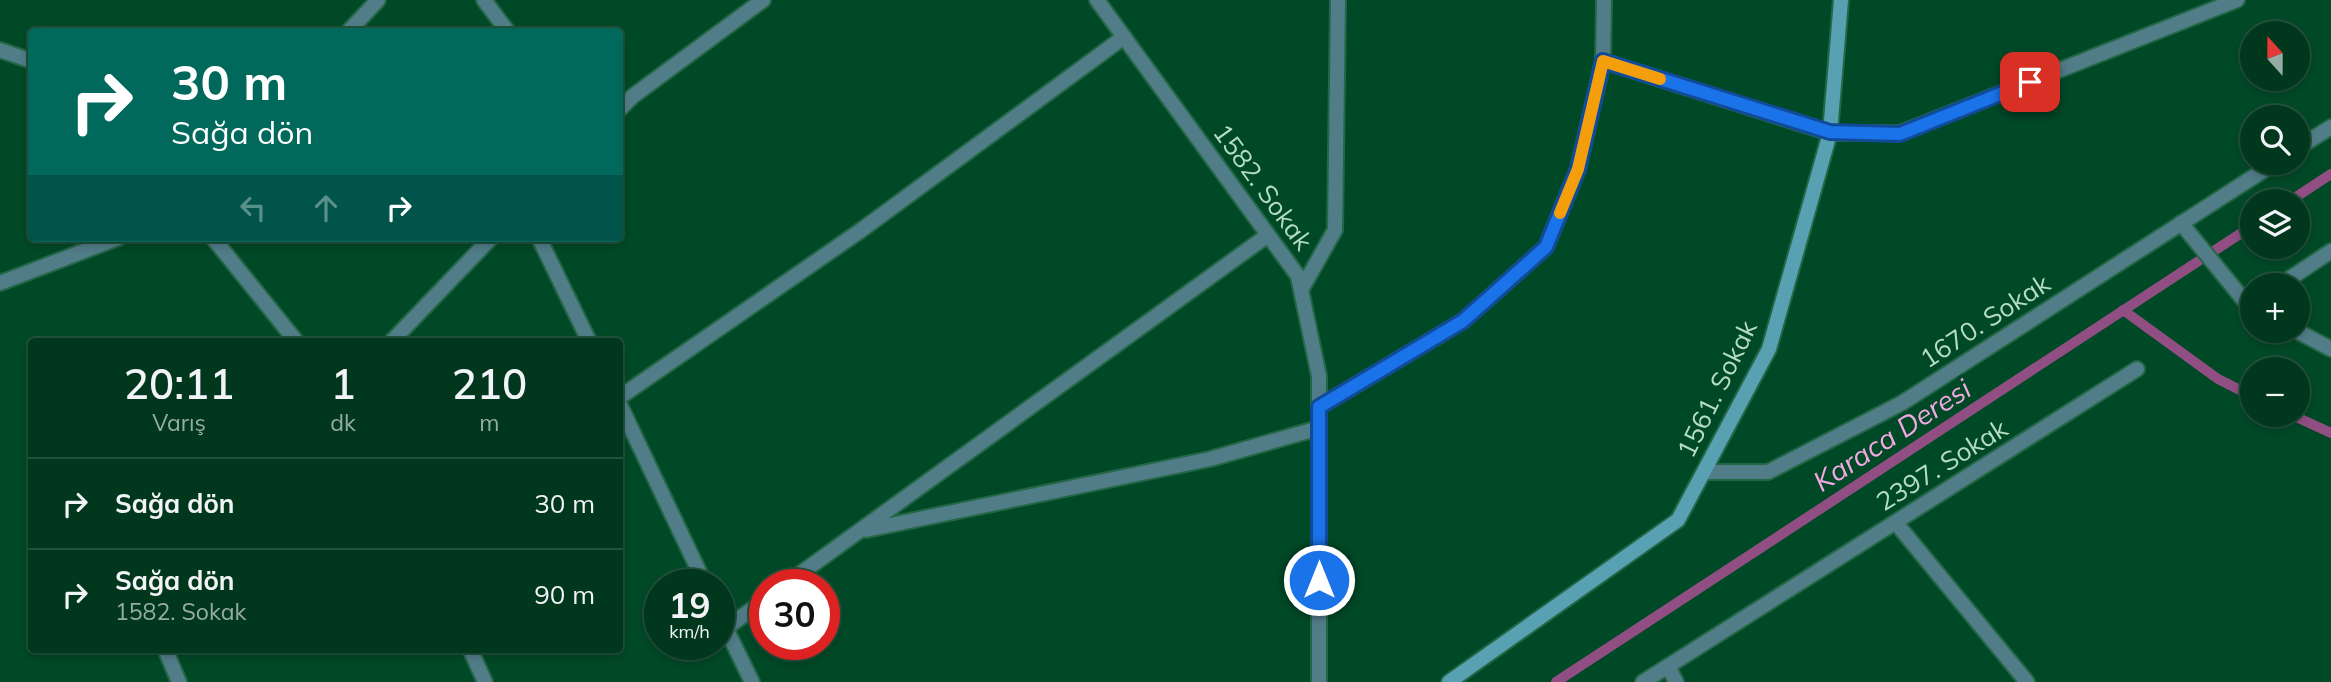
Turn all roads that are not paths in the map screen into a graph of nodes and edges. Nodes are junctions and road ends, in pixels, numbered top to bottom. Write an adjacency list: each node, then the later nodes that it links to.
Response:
1 (378, 0): 9 (street)
2 (484, 0): 10 (street)
3 (763, 0): 15 (street)
4 (1097, 0): 11 (street, 1582. Sokak)
5 (1338, 0): 29 (street)
6 (1604, 0): 14 (street)
7 (1841, 0): 17 (street, 1561. Sokak)
8 (2237, 0): 17 (street)
9 (352, 28)
10 (505, 28)
11 (1124, 37): 21 (street, 1582. Sokak); 37 (street)
12 (0, 50): 13 (street)
13 (28, 60)
14 (1603, 61): 17 (street); 38 (street)
15 (623, 106)
16 (2331, 127): 18 (street)
17 (1830, 132): 41 (street, 1561. Sokak)
18 (2310, 140)
19 (2256, 175): 20 (street, 1670. Sokak)
20 (2181, 223): 30 (street); 41 (street, 1670. Sokak)
21 (1268, 235): 29 (street, 1582. Sokak); 43 (street)
22 (108, 242): 28 (street)
23 (216, 242): 31 (street)
24 (487, 242): 32 (street)
25 (541, 242): 33 (street)
26 (2331, 251): 27 (street)
27 (2298, 273)
28 (0, 283)
29 (1301, 290): 38 (street, 1582. Sokak)
30 (2240, 291)
31 (294, 338)
32 (395, 338)
33 (588, 338)
34 (2310, 338): 35 (street)
35 (2331, 349)
36 (2137, 369): 42 (street, 2397. Sokak)
37 (623, 395)
38 (1319, 407): 40 (street, 1582. Sokak)
39 (623, 411): 44 (street)
40 (1319, 428): 43 (street); 53 (street, 1582. Sokak)
41 (1704, 472): 54 (street, 1561. Sokak)
42 (1896, 523): 49 (street, 2397. Sokak); 57 (street)
43 (861, 531): 45 (street)
44 (698, 569)
45 (807, 569)
46 (735, 647): 52 (street)
47 (167, 653): 50 (street)
48 (472, 653): 51 (street)
49 (1668, 666): 55 (street, 2397. Sokak); 56 (street)
50 (179, 682)
51 (485, 682)
52 (752, 682)
53 (1319, 682)
54 (1449, 682)
55 (1643, 682)
56 (1676, 682)
57 (2027, 682)

